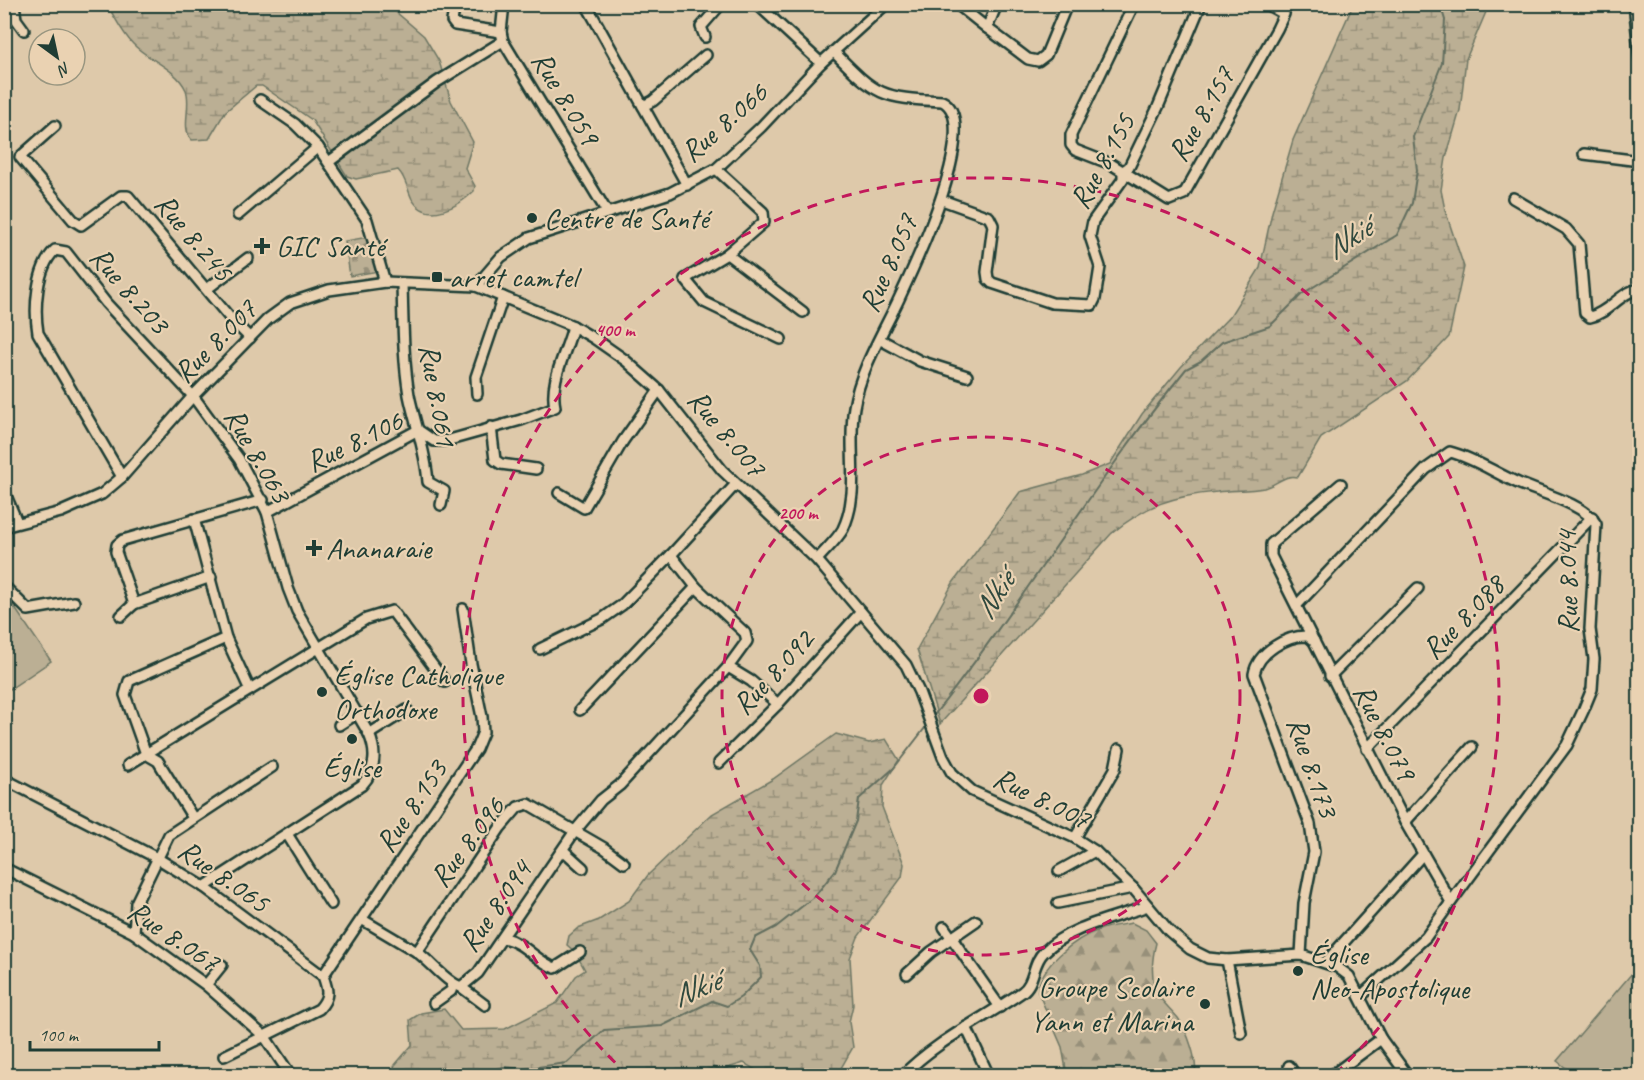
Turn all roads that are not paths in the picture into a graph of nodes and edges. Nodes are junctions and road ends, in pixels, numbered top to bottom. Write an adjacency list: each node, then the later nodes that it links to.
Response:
1 (14, 4): 19 (street)
2 (455, 4): 20 (street)
3 (504, 4): 20 (street, Rue 8.059)
4 (586, 4): 27 (street)
5 (721, 4): 21 (street)
6 (757, 4): 17 (street)
7 (772, 4): 17 (street)
8 (886, 4): 22 (street, Rue 8.066)
9 (957, 4): 18 (street)
10 (997, 4): 18 (street)
11 (1066, 4): 18 (street)
12 (1134, 4): 34 (street)
13 (1201, 4): 34 (street, Rue 8.155)
14 (1266, 4): 16 (street, Rue 8.157)
15 (1634, 4): 24 (street)
16 (1285, 9): 34 (street, Rue 8.157)
17 (765, 12): 25 (street)
18 (987, 28)
19 (24, 30)
20 (502, 37): 32 (street); 38 (street, Rue 8.059)
21 (705, 37)
22 (834, 52): 25 (street, Rue 8.066); 37 (street, Rue 8.057)
23 (706, 55): 27 (street)
24 (1640, 59)
25 (821, 63): 33 (street, Rue 8.066)
26 (260, 100): 29 (street)
27 (643, 106): 35 (street)
28 (56, 126): 45 (street, Rue 8.245)
29 (318, 147): 32 (street); 39 (street)
30 (1584, 154): 31 (street)
31 (1640, 158)
32 (330, 161): 42 (street)
33 (716, 168): 35 (street, Rue 8.066); 40 (street)
34 (1123, 171): 37 (street, Rue 8.155)
35 (687, 184): 38 (street, Rue 8.066)
36 (1513, 198): 46 (street)
37 (942, 200): 52 (street, Rue 8.057)
38 (607, 212): 44 (street, Rue 8.066)
39 (238, 215)
40 (727, 254): 48 (street); 51 (street)
41 (248, 258): 45 (street)
42 (385, 282): 43 (street, Rue 8.007); 50 (street, Rue 8.007)
43 (402, 284): 44 (street, Rue 8.007); 58 (street, Rue 8.061)
44 (476, 286): 47 (street, Rue 8.007)
45 (207, 289): 50 (street, Rue 8.245)
46 (1640, 290)
47 (503, 297): 49 (street, Rue 8.007); 55 (street)
48 (803, 312)
49 (573, 326): 54 (street, Rue 8.007); 57 (street, Rue 8.106)
50 (250, 338): 56 (street, Rue 8.007)
51 (781, 339)
52 (881, 340): 53 (street); 73 (street, Rue 8.057)
53 (967, 376)
54 (659, 390): 61 (street, Rue 8.007); 64 (street)
55 (477, 394)
56 (193, 396): 60 (street, Rue 8.007); 60 (street, Rue 8.203); 65 (street, Rue 8.063)
57 (491, 427): 58 (street, Rue 8.106); 59 (street)
58 (418, 430): 66 (street, Rue 8.061); 67 (street, Rue 8.106)
59 (536, 469)
60 (122, 477): 70 (street, Rue 8.007)
61 (736, 484): 72 (street); 73 (street, Rue 8.007)
62 (1341, 484): 80 (street, Rue 8.079)
63 (4, 491): 70 (street)
64 (559, 493)
65 (262, 500): 67 (street, Rue 8.063); 69 (street)
66 (441, 505)
67 (267, 512): 86 (street, Rue 8.063)
68 (1592, 517): 80 (street, Rue 8.044); 100 (street, Rue 8.088); 121 (street, Rue 8.044)
69 (194, 519): 74 (street); 79 (street)
70 (17, 522): 71 (street, Rue 8.007)
71 (4, 527)
72 (671, 555): 76 (street); 87 (street)
73 (817, 560): 82 (street, Rue 8.007)
74 (211, 577): 79 (street); 84 (street)
75 (4, 586): 78 (street)
76 (696, 587): 88 (street, Rue 8.094); 94 (street)
77 (1418, 588): 89 (street)
78 (74, 602)
79 (134, 604): 83 (street)
80 (1298, 605): 85 (street, Rue 8.079)
81 (463, 609): 125 (street, Rue 8.153)
82 (861, 612): 92 (street, Rue 8.092); 110 (street, Rue 8.007)
83 (121, 616)
84 (226, 638): 91 (street); 101 (street)
85 (1314, 641): 89 (street, Rue 8.079); 133 (street, Rue 8.173)
86 (317, 648): 90 (street); 91 (street); 95 (street, Rue 8.063)
87 (540, 649)
88 (728, 667): 92 (street); 108 (street, Rue 8.094)
89 (1330, 676): 100 (street, Rue 8.079)
90 (445, 682)
91 (250, 690): 101 (street)
92 (778, 704): 102 (street, Rue 8.092)
93 (407, 710): 97 (street)
94 (580, 710)
95 (358, 713): 96 (street); 97 (street, Rue 8.063)
96 (339, 725)
97 (369, 734): 109 (street, Rue 8.063)
98 (1472, 747): 107 (street)
99 (1119, 749): 110 (street)
100 (1367, 749): 107 (street, Rue 8.079)
101 (146, 754): 103 (street); 106 (street)
102 (719, 763)
103 (128, 765)
104 (272, 767): 106 (street)
105 (4, 779): 114 (street, Rue 8.065)
106 (193, 818): 114 (street)
107 (1405, 822): 113 (street, Rue 8.079)
108 (575, 831): 111 (street, Rue 8.094); 115 (street, Rue 8.096); 131 (street, Rue 8.096)
109 (287, 834): 119 (street); 123 (street)
110 (1075, 838): 112 (street, Rue 8.007)
111 (563, 850): 117 (street); 129 (street, Rue 8.094)
112 (1095, 851): 118 (street); 120 (street, Rue 8.007)
113 (1424, 854): 121 (street, Rue 8.079); 135 (street)
114 (156, 858): 119 (street, Rue 8.065); 128 (street)
115 (624, 863)
116 (4, 868): 128 (street, Rue 8.067)
117 (583, 868)
118 (1059, 871)
119 (204, 887): 138 (street, Rue 8.065)
120 (1132, 888): 122 (street); 124 (street, Rue 8.007)
121 (1451, 902): 141 (street)
122 (1058, 903)
123 (331, 904)
124 (1148, 906): 134 (street, Rue 8.007); 144 (street)
125 (363, 920): 131 (street); 138 (street, Rue 8.153)
126 (976, 921): 130 (street)
127 (944, 927): 130 (street)
128 (134, 933): 139 (street, Rue 8.067)
129 (504, 938): 132 (street); 140 (street, Rue 8.094)
130 (951, 939): 137 (street); 144 (street)
131 (417, 952): 140 (street, Rue 8.094)
132 (580, 952)
133 (1301, 955): 134 (street, Rue 8.007); 135 (street, Rue 8.007)
134 (1227, 960): 146 (street)
135 (1326, 962): 141 (street, Rue 8.007)
136 (222, 965): 139 (street)
137 (907, 974)
138 (323, 976): 147 (street)
139 (206, 985): 147 (street, Rue 8.067)
140 (457, 985): 142 (street); 143 (street)
141 (1361, 996): 148 (street, Rue 8.007)
142 (434, 1003)
143 (484, 1005)
144 (1000, 1007): 145 (street)
145 (966, 1027): 152 (street); 153 (street)
146 (1241, 1033)
147 (265, 1037): 149 (street); 151 (street, Rue 8.067)
148 (1381, 1039): 155 (street); 156 (street, Rue 8.007)
149 (224, 1056)
150 (1289, 1066): 154 (street)
151 (291, 1076)
152 (902, 1076)
153 (988, 1076)
154 (1296, 1076)
155 (1331, 1076)
156 (1408, 1076)

